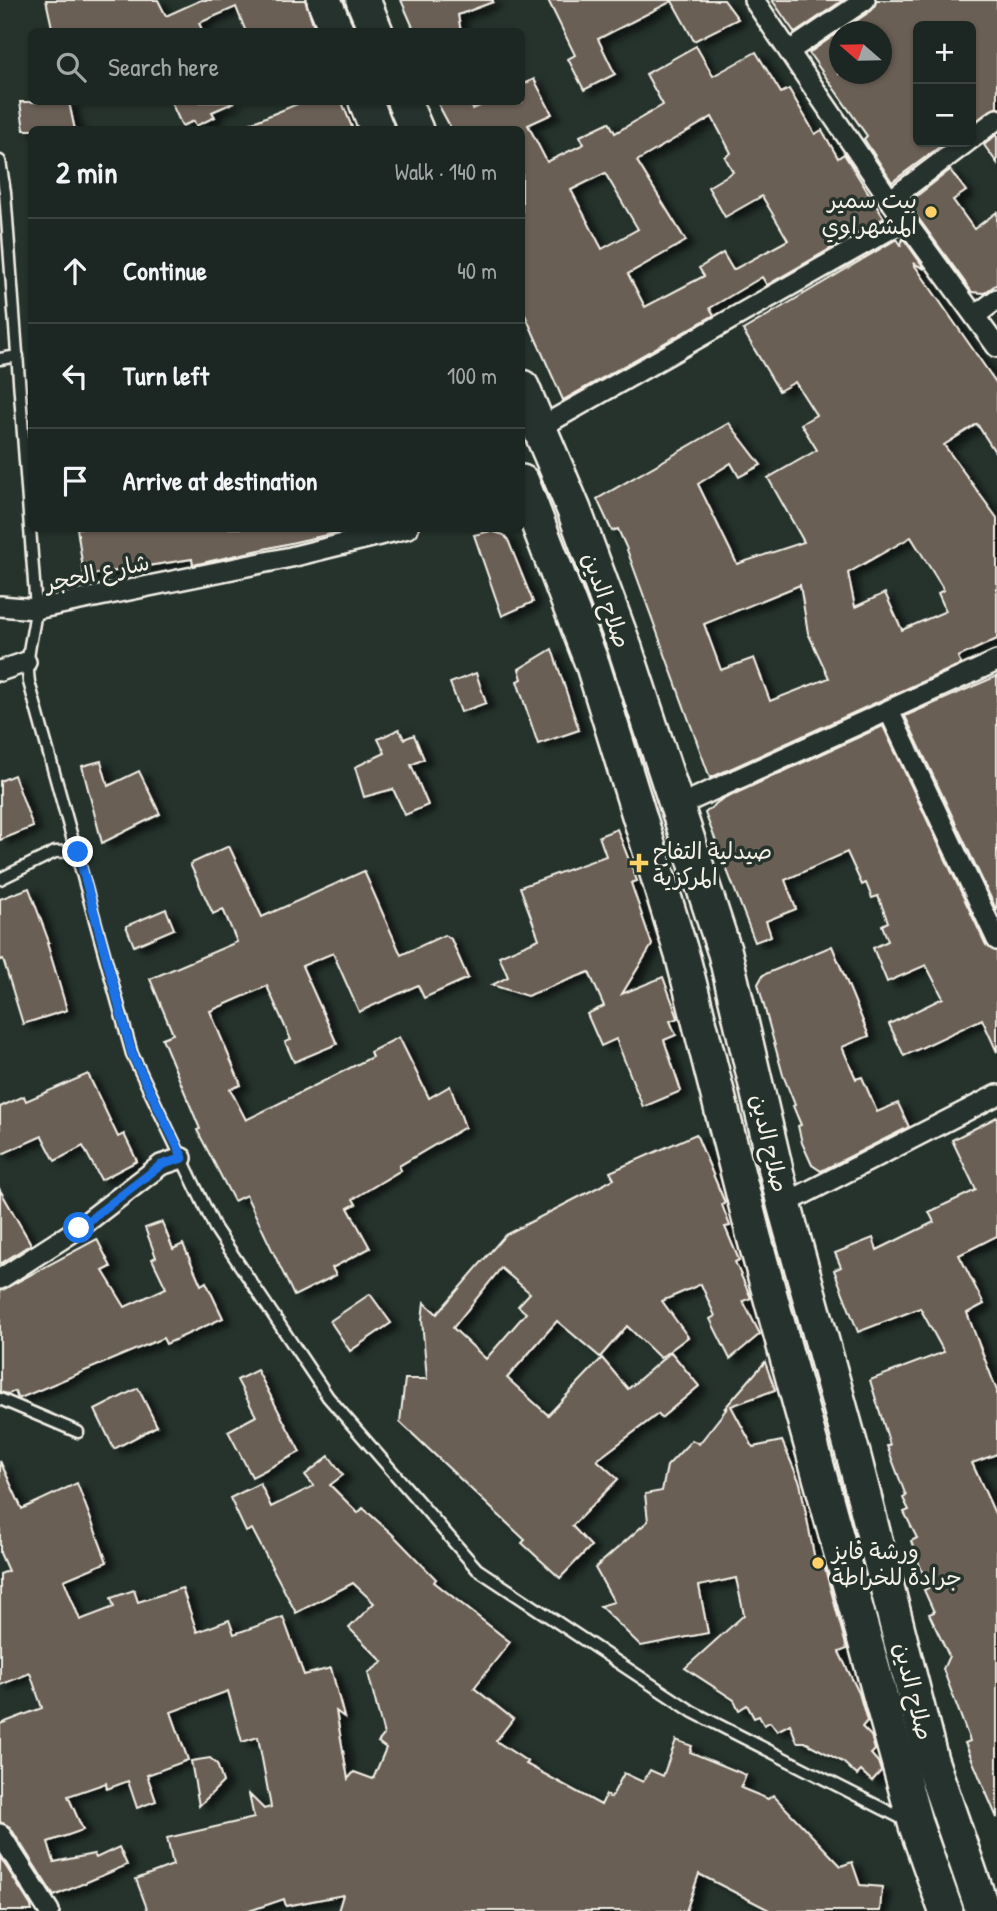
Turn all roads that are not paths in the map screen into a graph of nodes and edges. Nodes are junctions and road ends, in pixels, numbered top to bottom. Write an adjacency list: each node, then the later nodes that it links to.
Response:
1 (324, 0): 5 (highway)
2 (363, 0): 6 (highway)
3 (754, 0): 7 (street)
4 (865, 0): 7 (street)
5 (335, 28)
6 (374, 28)
7 (791, 50): 16 (street)
8 (367, 105): 11 (highway)
9 (405, 105): 12 (highway)
10 (997, 119): 13 (street)
11 (375, 126)
12 (414, 126)
13 (976, 135)
14 (960, 147): 16 (street)
15 (0, 161): 21 (lane)
16 (890, 200): 17 (street)
17 (906, 220): 19 (street); 24 (street)
18 (997, 299): 19 (street)
19 (975, 316): 20 (street)
20 (997, 347)
21 (18, 356): 22 (lane); 26 (lane)
22 (0, 359)
23 (525, 395): 24 (highway, صلاح الدين)
24 (538, 428): 35 (highway, صلاح الدين)
25 (525, 496): 42 (highway, صلاح الدين)
26 (28, 497)
27 (30, 532): 30 (lane)
28 (392, 532): 30 (street, شارع الحجر)
29 (0, 606): 30 (street, شارع الحجر)
30 (36, 610): 32 (lane)
31 (997, 661): 34 (street)
32 (26, 662): 33 (street); 36 (lane)
33 (0, 671)
34 (889, 711): 35 (street); 38 (street)
35 (678, 806): 41 (highway, صلاح الدين)
36 (78, 852): 37 (lane); 40 (lane)
37 (0, 879)
38 (997, 940)
39 (997, 1095): 41 (street)
40 (183, 1158): 43 (street); 46 (lane)
41 (787, 1216): 42 (highway); 50 (highway, صلاح الدين)
42 (754, 1237): 46 (highway, صلاح الدين)
43 (0, 1279)
44 (0, 1399): 45 (lane)
45 (78, 1432)
46 (916, 1826): 48 (highway, صلاح الدين)
47 (0, 1834): 49 (street)
48 (942, 1905)
49 (49, 1911)
50 (983, 1911)

